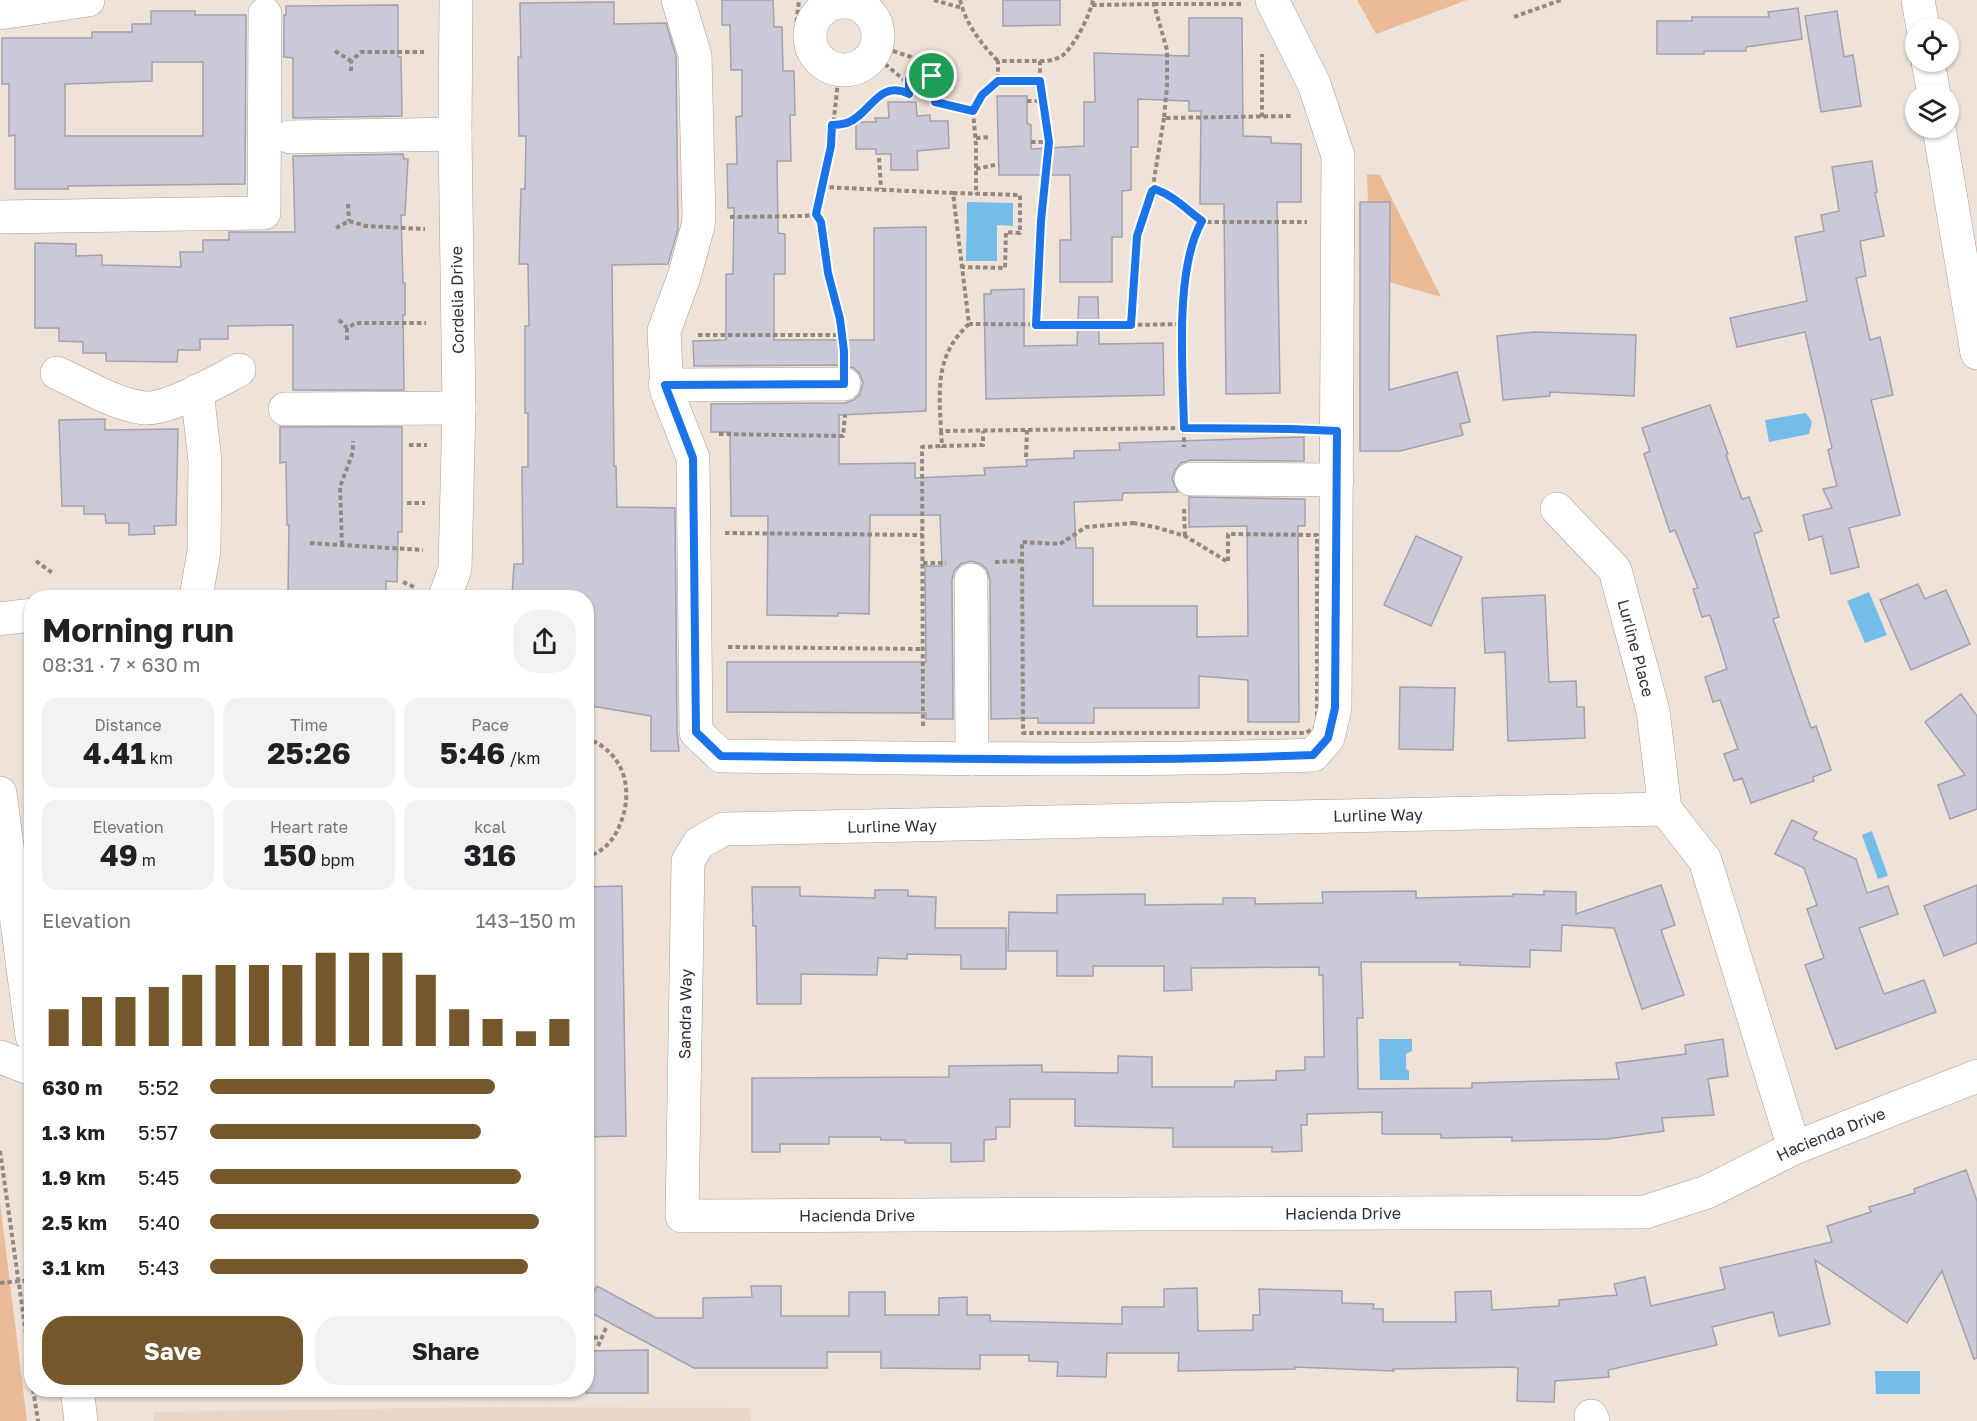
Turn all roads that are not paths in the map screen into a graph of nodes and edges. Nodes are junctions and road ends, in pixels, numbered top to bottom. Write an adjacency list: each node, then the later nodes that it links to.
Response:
1 (88, 0): 6 (street)
2 (456, 0): 9 (street, Cordelia Drive)
3 (678, 0): 17 (street)
4 (1918, 0): 8 (street)
5 (1259, 2): 22 (street)
6 (0, 13)
7 (266, 14): 12 (street)
8 (1921, 18)
9 (455, 134): 10 (street); 19 (street, Cordelia Drive)
10 (290, 137)
11 (1942, 138): 13 (street)
12 (0, 217)
13 (1977, 353)
14 (239, 370): 18 (street)
15 (57, 373): 18 (street)
16 (844, 384): 17 (street)
17 (665, 385): 29 (street)
18 (198, 391): 25 (street)
19 (459, 408): 20 (street); 26 (street, Cordelia Drive)
20 (285, 409)
21 (1191, 479): 22 (street)
22 (1337, 480): 29 (street)
23 (1557, 509): 31 (street, Lurline Place)
24 (971, 580): 29 (street)
25 (197, 590)
26 (435, 590)
27 (24, 616): 28 (street)
28 (0, 619)
29 (972, 759)
30 (0, 793): 33 (street)
31 (1665, 809): 32 (street, Lurline Way); 37 (street)
32 (724, 829): 38 (street, Sandra Way)
33 (24, 955)
34 (0, 1057): 35 (street)
35 (24, 1065)
36 (1977, 1076): 37 (street, Hacienda Drive)
37 (1794, 1148): 38 (street, Hacienda Drive)
38 (682, 1216)
39 (78, 1397): 40 (street)
40 (81, 1421)

